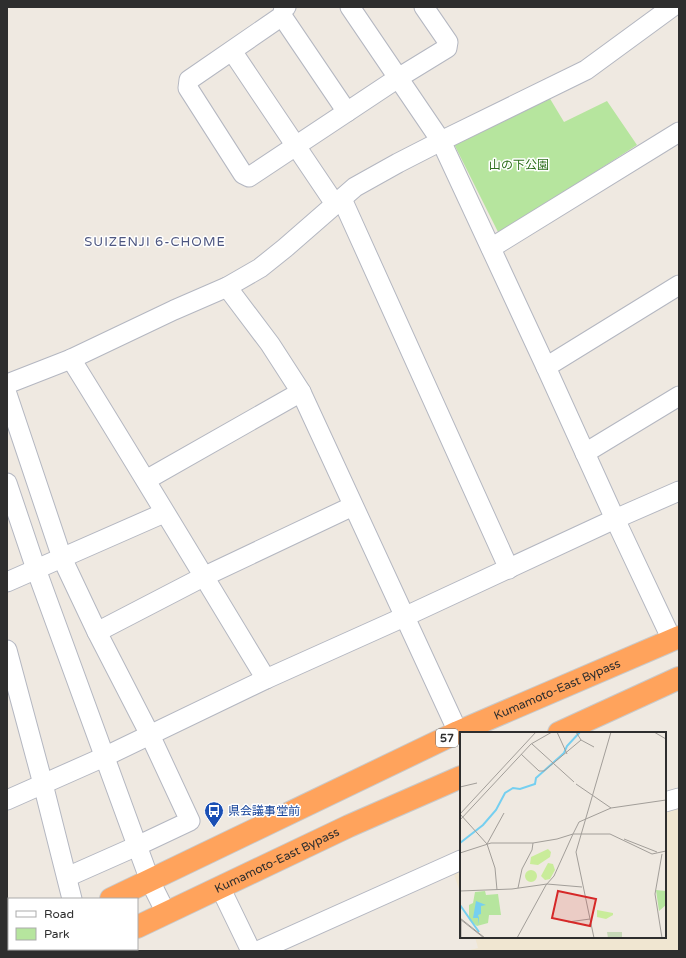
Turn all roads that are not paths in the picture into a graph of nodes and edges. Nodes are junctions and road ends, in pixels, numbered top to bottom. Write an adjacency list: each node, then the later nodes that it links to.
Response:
1 (350, 7): 6 (street)
2 (424, 7): 6 (street)
3 (672, 7): 9 (street)
4 (284, 12): 5 (street); 7 (street)
5 (232, 51): 10 (street); 10 (street)
6 (398, 78): 7 (street); 9 (street)
7 (347, 112): 10 (street)
8 (679, 132): 12 (street)
9 (441, 141): 11 (street); 12 (street)
10 (296, 146): 11 (street)
11 (338, 201): 14 (street); 30 (street)
12 (491, 248): 16 (street)
13 (679, 285): 16 (street)
14 (227, 287): 15 (street); 18 (street)
15 (71, 359): 17 (street); 22 (street)
16 (546, 367): 21 (street)
17 (7, 384)
18 (301, 392): 22 (street); 25 (street)
19 (7, 394): 28 (street)
20 (679, 396): 21 (street)
21 (585, 453): 27 (street)
22 (146, 480): 26 (street)
23 (7, 483): 29 (street)
24 (679, 491): 27 (street)
25 (353, 506): 31 (street); 33 (street)
26 (164, 513): 28 (street); 31 (street)
27 (615, 519): 30 (street); 35 (street)
28 (62, 558): 29 (street); 34 (street)
29 (36, 569): 32 (street); 42 (street)
30 (509, 569): 33 (street)
31 (203, 577): 34 (street); 38 (street)
32 (7, 582)
33 (404, 617): 38 (street); 39 (street)
34 (97, 632): 41 (street)
35 (676, 638): 39 (highway, Kumamoto-East Bypass / 57)
36 (7, 650): 44 (street)
37 (679, 678): 40 (highway)
38 (266, 679): 41 (street)
39 (458, 732): 51 (highway, Kumamoto-East Bypass / 57)
40 (561, 732)
41 (150, 735): 42 (street); 48 (street)
42 (104, 757): 44 (street); 48 (street)
43 (460, 777): 52 (highway, Kumamoto-East Bypass)
44 (43, 784): 46 (street); 50 (street)
45 (679, 798): 47 (street)
46 (7, 800)
47 (666, 802)
48 (137, 846): 50 (street); 51 (street)
49 (460, 860): 58 (street)
50 (67, 877): 53 (street)
51 (150, 881): 54 (highway, Kumamoto-East Bypass / 57); 55 (street)
52 (220, 887): 55 (highway, Kumamoto-East Bypass); 57 (street)
53 (72, 898)
54 (113, 898)
55 (166, 913): 56 (highway, Kumamoto-East Bypass)
56 (138, 927)
57 (251, 951)
58 (258, 951)

